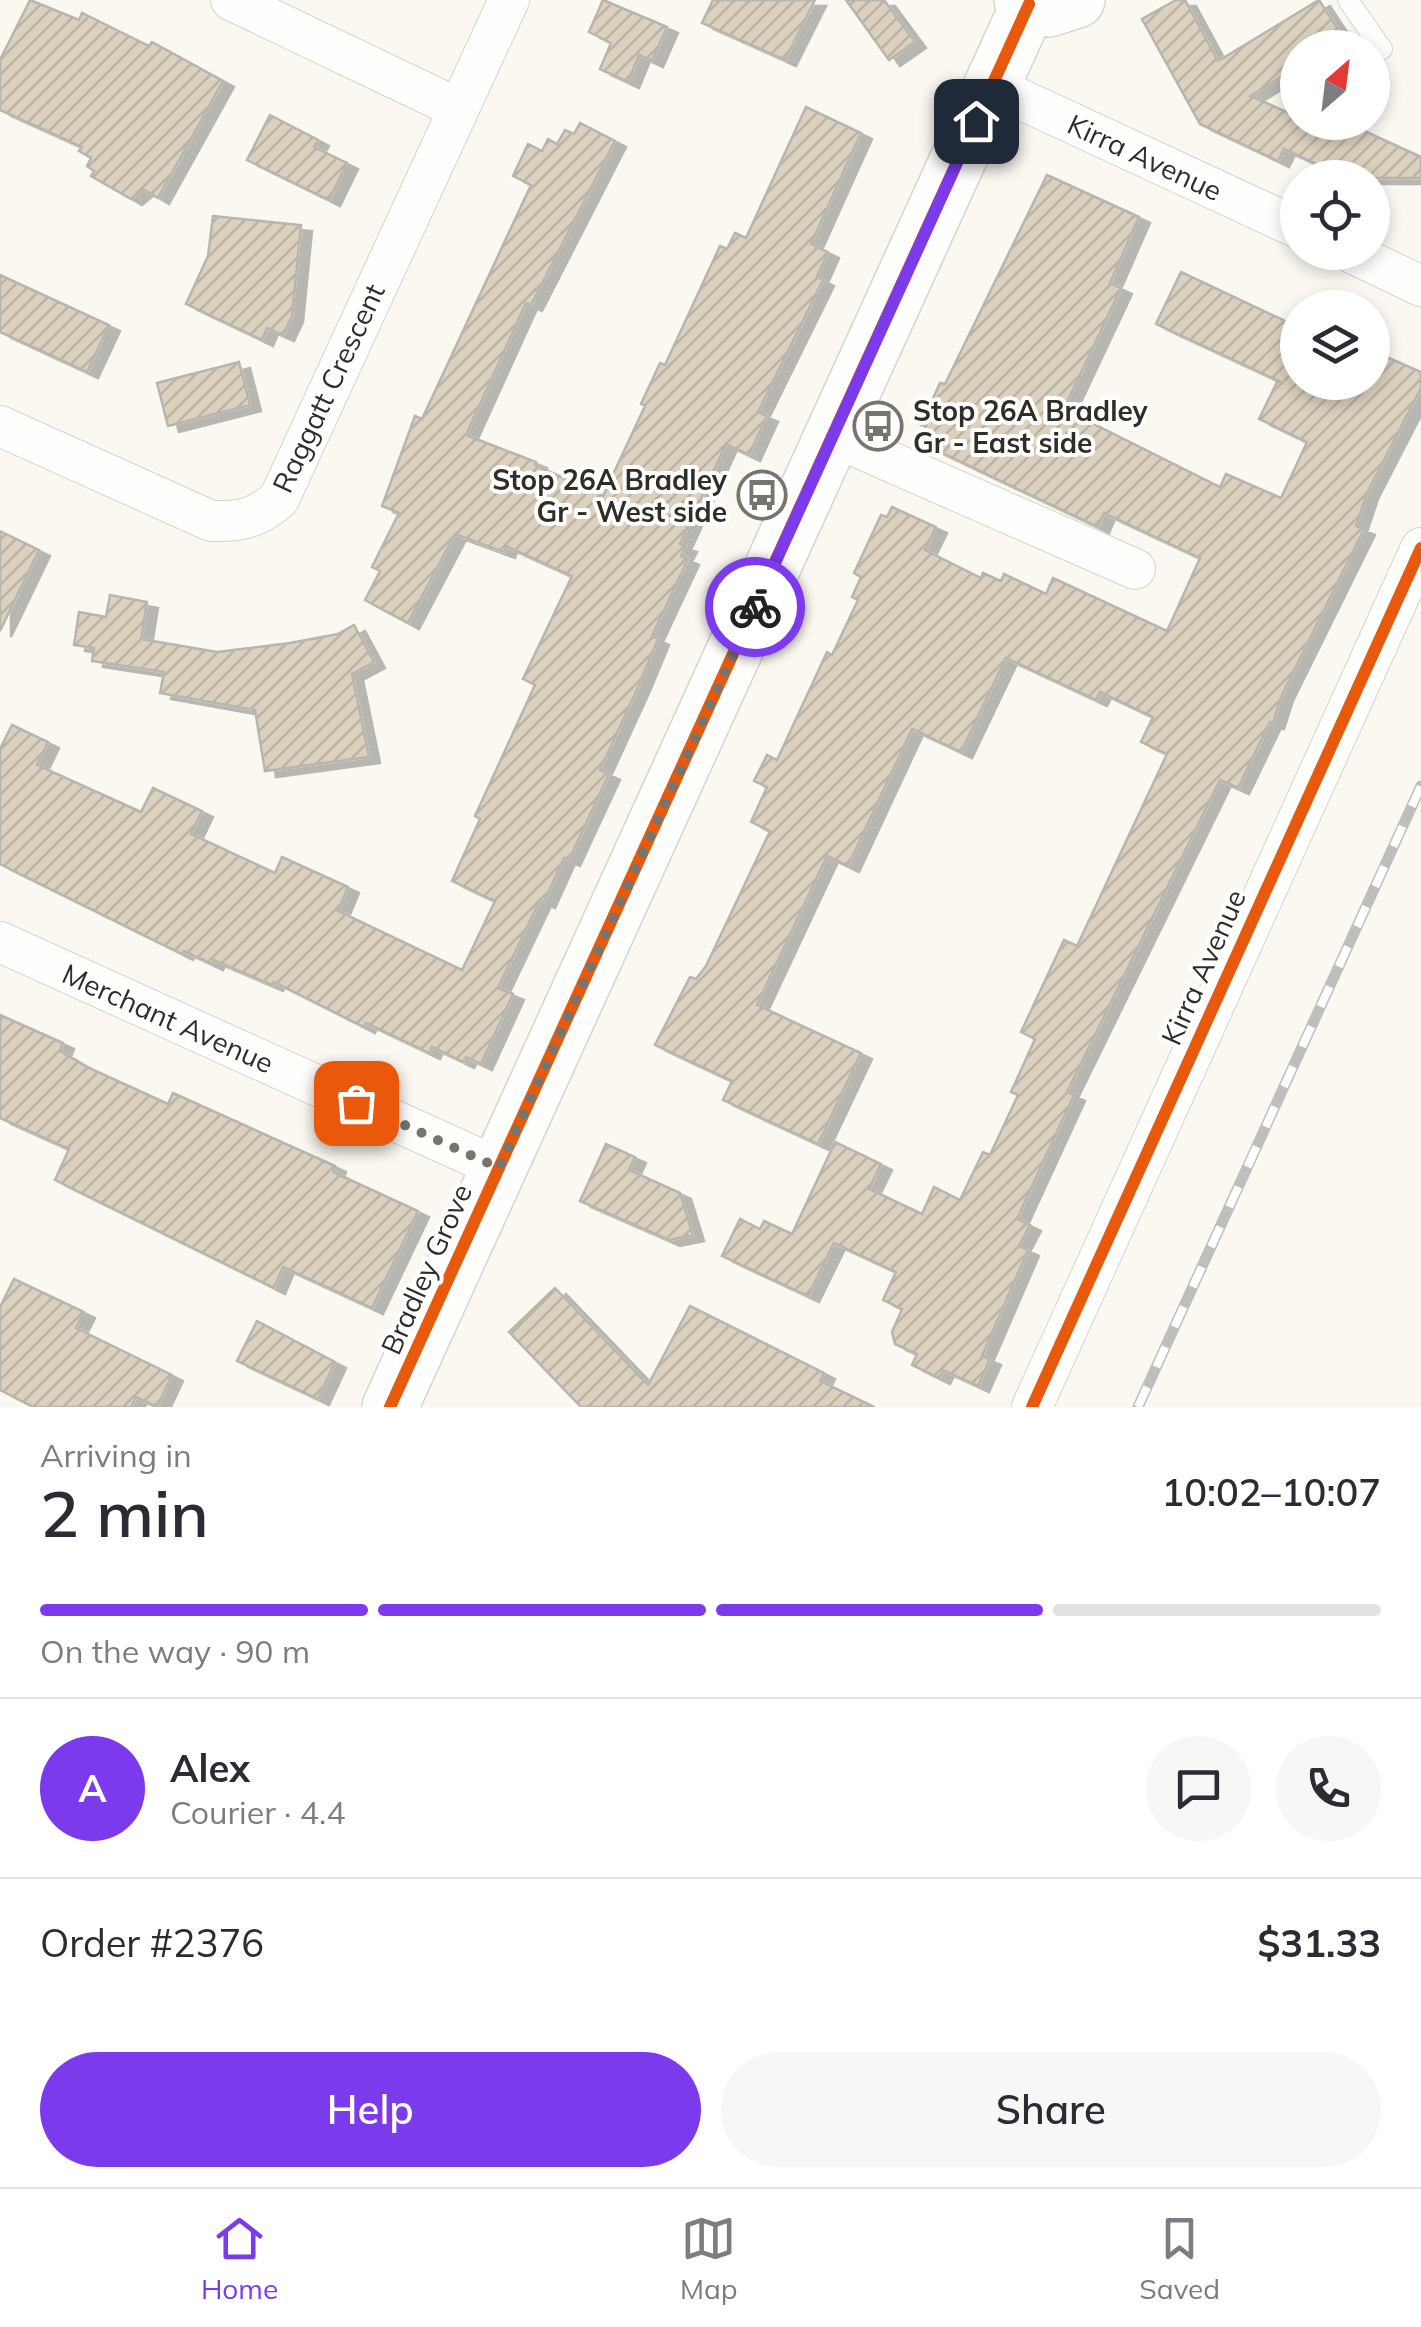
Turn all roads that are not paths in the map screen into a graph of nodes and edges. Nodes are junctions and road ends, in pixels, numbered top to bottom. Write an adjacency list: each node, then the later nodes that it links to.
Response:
1 (231, 0): 7 (street)
2 (509, 0): 7 (street, Raggatt Crescent)
3 (1348, 0): 5 (lane)
4 (1042, 2): 6 (street, Bradley Grove)
5 (1369, 30)
6 (992, 86): 8 (street, Kirra Avenue); 12 (street, Bradley Grove)
7 (457, 108): 11 (street, Raggatt Crescent)
8 (1280, 220)
9 (1388, 270): 10 (street)
10 (1421, 286)
11 (0, 426)
12 (832, 436): 14 (street); 16 (street, Bradley Grove)
13 (1421, 548): 18 (street, Kirra Avenue)
14 (1135, 569)
15 (0, 942): 16 (street, Merchant Avenue)
16 (499, 1168): 17 (street, Bradley Grove)
17 (405, 1402)
18 (1032, 1407)

